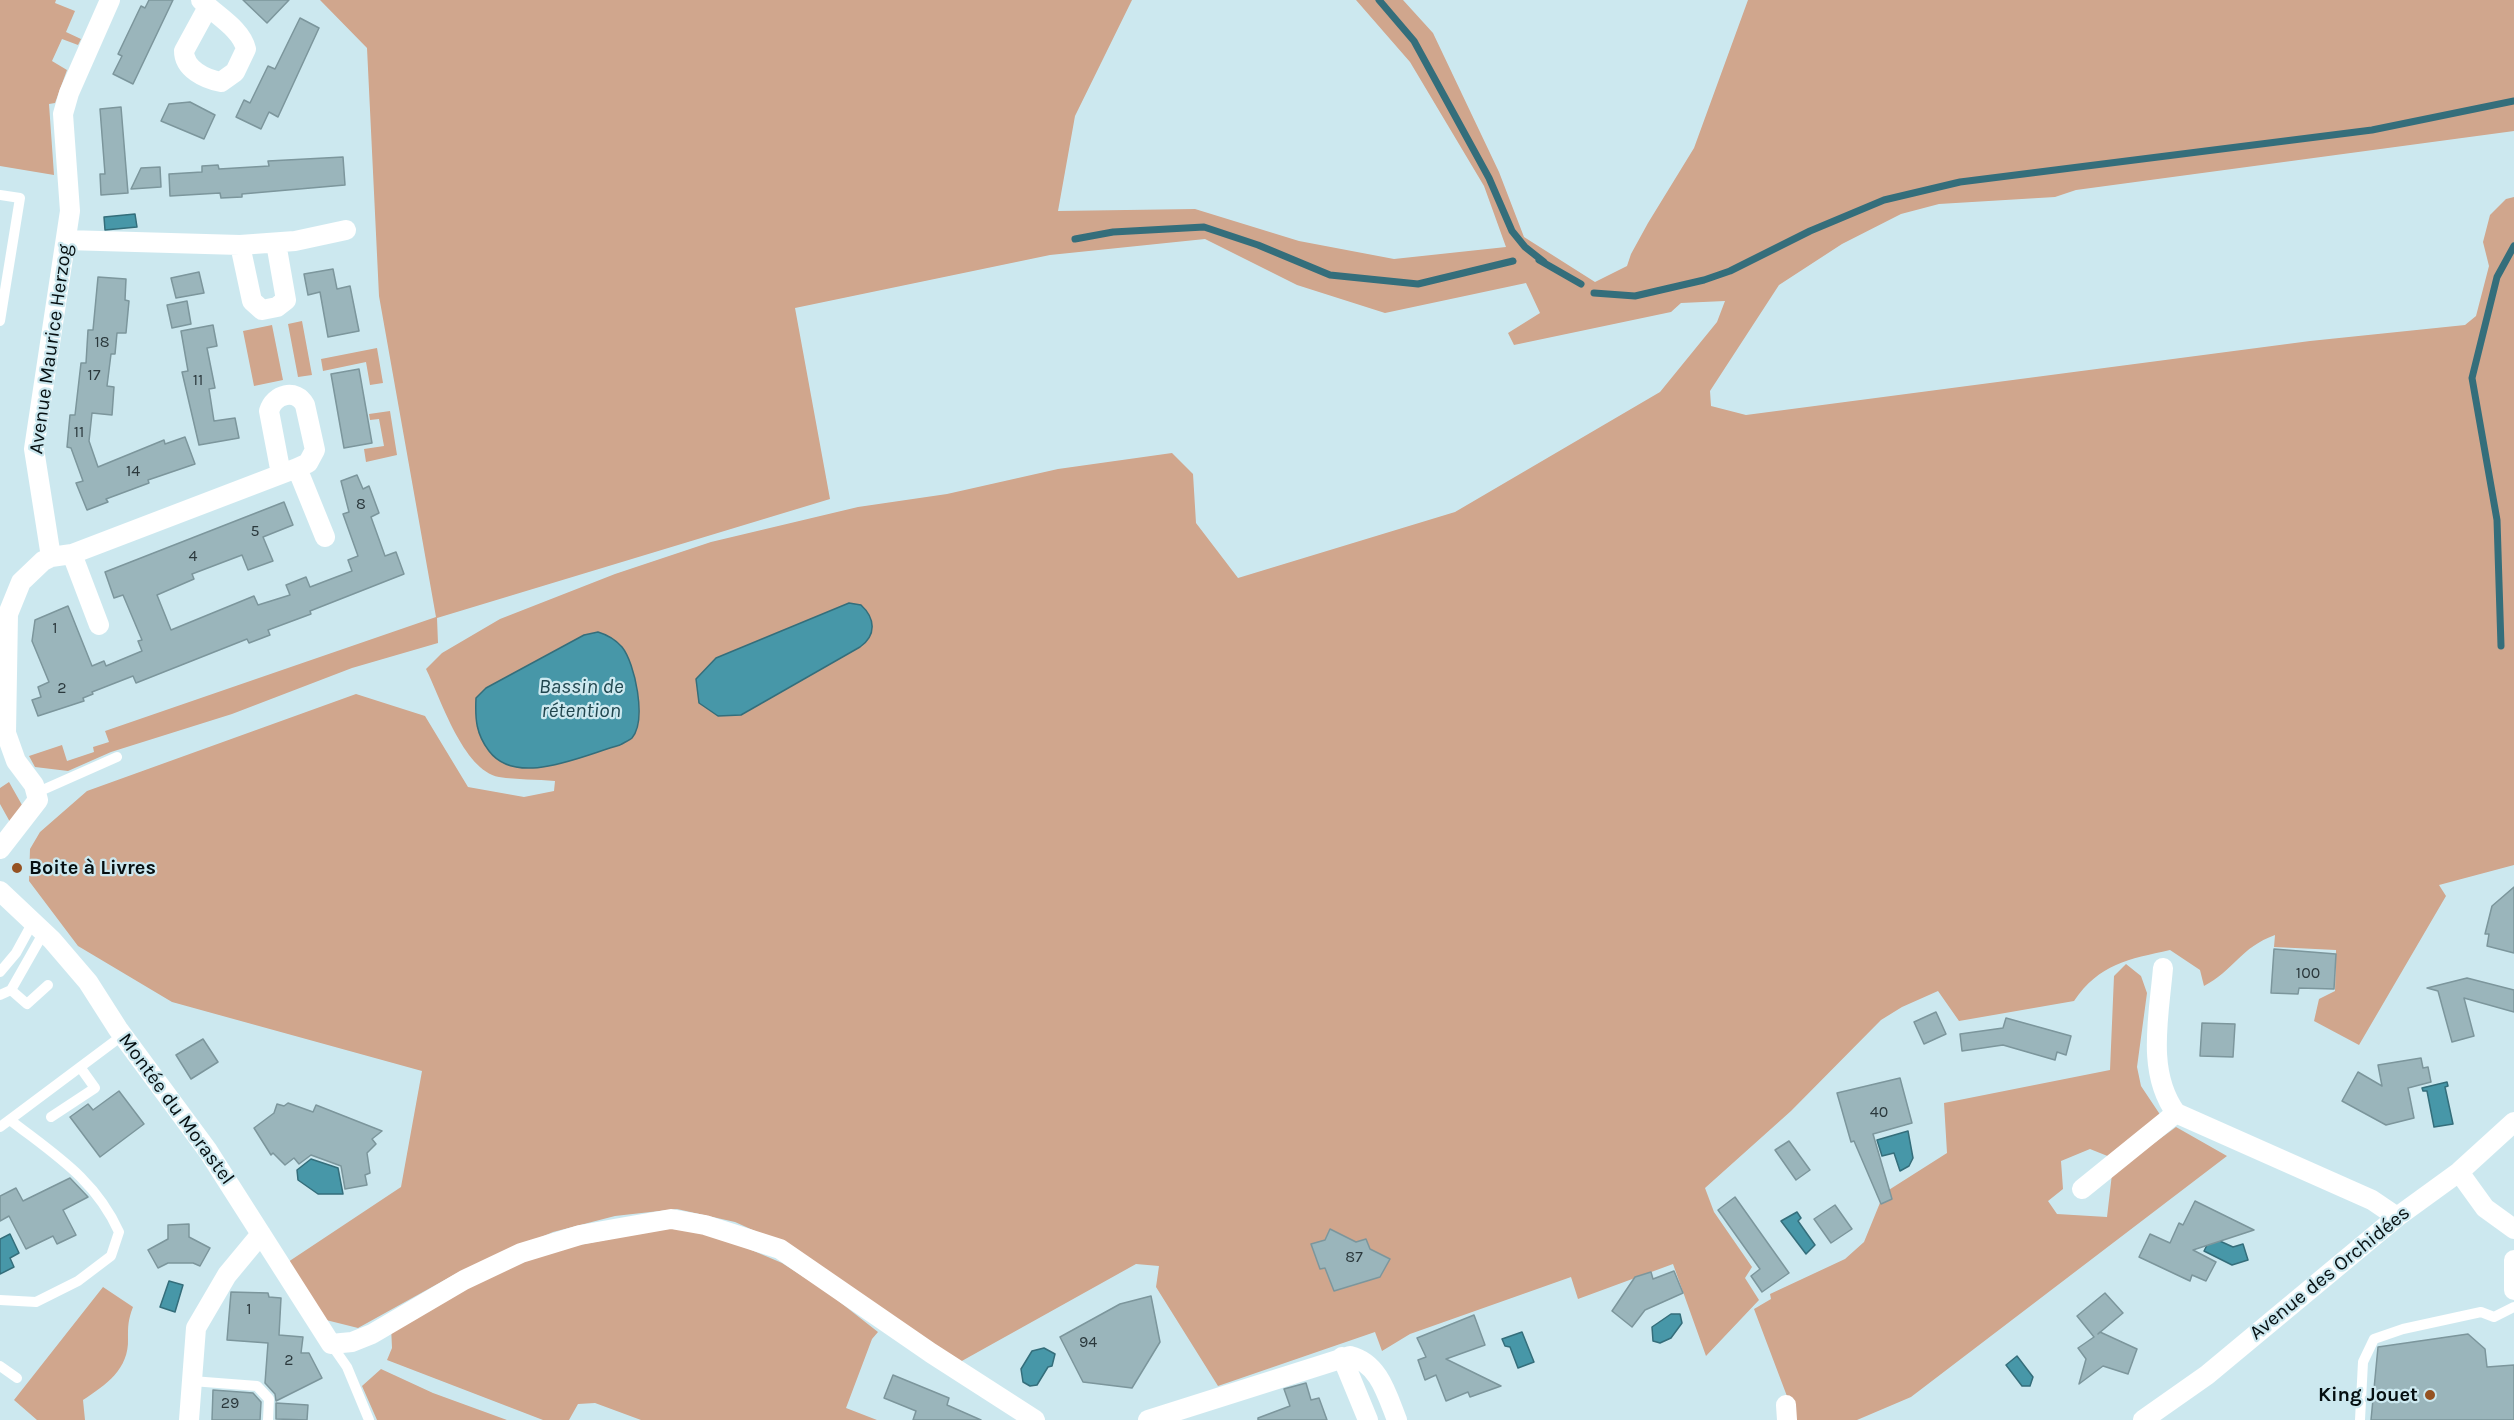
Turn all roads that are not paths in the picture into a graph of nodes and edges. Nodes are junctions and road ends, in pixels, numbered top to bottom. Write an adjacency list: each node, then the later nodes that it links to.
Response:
1 (110, 0): 4 (street, Avenue Maurice Herzog)
2 (0, 195): 7 (lane)
3 (346, 230): 5 (street)
4 (66, 240): 6 (street); 10 (street, Avenue Maurice Herzog)
5 (276, 243): 6 (street); 6 (street)
6 (240, 245)
7 (0, 321)
8 (325, 537): 9 (street)
9 (72, 554): 10 (street); 11 (street)
10 (51, 557): 13 (street)
11 (99, 625)
12 (117, 757): 13 (lane)
13 (38, 792): 14 (street)
14 (0, 849)
15 (0, 891): 16 (street, Montée du Morastel)
16 (38, 927): 18 (lane); 20 (lane); 22 (street, Montée du Morastel)
17 (2163, 968): 24 (street)
18 (0, 972)
19 (48, 985): 20 (lane)
20 (11, 990): 21 (lane)
21 (0, 995)
22 (123, 1035): 23 (lane); 33 (street, Montée du Morastel)
23 (80, 1067): 25 (lane); 26 (lane)
24 (2176, 1113): 30 (street); 31 (street)
25 (51, 1117)
26 (10, 1120): 28 (lane); 36 (lane)
27 (2514, 1122): 29 (street, Avenue des Orchidées)
28 (0, 1127)
29 (2459, 1172): 31 (street, Avenue des Orchidées); 32 (street)
30 (2082, 1189)
31 (2397, 1217): 50 (street, Avenue des Orchidées)
32 (2514, 1229)
33 (261, 1234): 38 (street, Montée du Morastel); 42 (street)
34 (2514, 1260): 35 (street)
35 (2514, 1290)
36 (0, 1300)
37 (2514, 1307): 51 (lane)
38 (331, 1344): 45 (lane); 46 (street)
39 (1342, 1357): 47 (street); 48 (street); 49 (street)
40 (0, 1366): 41 (lane)
41 (17, 1377)
42 (192, 1381): 43 (street); 44 (lane)
43 (189, 1420)
44 (268, 1420)
45 (369, 1420)
46 (1035, 1420)
47 (1148, 1420)
48 (1368, 1420)
49 (1397, 1420)
50 (2142, 1420)
51 (2360, 1420)

